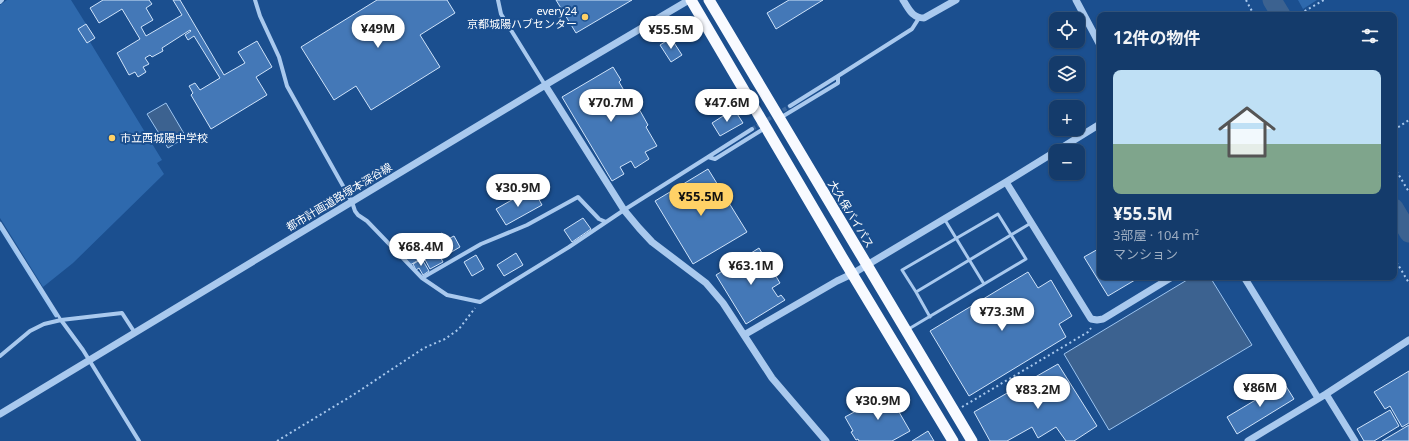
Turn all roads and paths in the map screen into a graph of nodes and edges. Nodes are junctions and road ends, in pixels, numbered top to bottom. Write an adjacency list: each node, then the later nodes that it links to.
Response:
1 (255, 0): 27 (street)
2 (498, 0): 15 (street)
3 (690, 0): 15 (street, 都市計画道路塚本深谷線); 20 (highway)
4 (708, 0): 17 (highway, 大久保バイパス)
5 (903, 0): 12 (street)
6 (956, 0): 12 (street)
7 (1076, 0): 13 (street)
8 (1246, 0): 10 (path)
9 (1324, 0): 11 (path)
10 (1252, 12)
11 (1302, 12)
12 (919, 18): 14 (street)
13 (1097, 39)
14 (838, 76): 16 (street); 17 (street)
15 (545, 85): 27 (street, 都市計画道路塚本深谷線); 28 (street)
16 (790, 106)
17 (780, 118): 37 (highway, 大久保バイパス)
18 (1409, 120): 21 (path)
19 (1097, 126): 25 (street)
20 (766, 128): 23 (street); 38 (highway)
21 (1397, 128)
22 (752, 130): 23 (street)
23 (708, 157): 28 (street)
24 (1397, 172): 26 (path)
25 (1006, 182): 29 (street); 32 (street)
26 (1409, 192)
27 (352, 202): 39 (street); 50 (street, 都市計画道路塚本深谷線)
28 (624, 210): 30 (street); 51 (street)
29 (944, 218): 34 (lane); 37 (street)
30 (606, 222): 39 (street); 45 (street)
31 (0, 223): 47 (lane)
32 (1031, 223): 33 (lane); 48 (street)
33 (1012, 235): 34 (lane); 35 (lane); 42 (lane)
34 (956, 239): 35 (lane); 44 (lane)
35 (969, 260): 42 (lane); 44 (lane)
36 (1397, 263): 43 (path)
37 (866, 265): 38 (street); 49 (highway, 大久保バイパス)
38 (852, 274): 51 (street); 62 (highway)
39 (422, 278): 45 (street)
40 (1167, 280): 48 (street)
41 (1246, 280): 56 (street)
42 (984, 284): 46 (lane)
43 (1409, 284)
44 (916, 292): 46 (lane)
45 (480, 302): 60 (path)
46 (930, 317): 49 (lane)
47 (61, 320): 50 (street); 53 (street); 54 (street)
48 (1097, 320): 57 (path)
49 (906, 331): 57 (highway, 大久保バイパス)
50 (135, 333): 54 (street, 都市計画道路塚本深谷線)
51 (744, 335): 61 (street)
52 (1409, 340): 55 (street)
53 (0, 356)
54 (89, 361): 58 (street, 都市計画道路塚本深谷線); 59 (street)
55 (1326, 394): 56 (street); 65 (street)
56 (1318, 398): 64 (street)
57 (954, 412): 63 (highway, 大久保バイパス)
58 (0, 414)
59 (139, 441)
60 (277, 441)
61 (826, 441)
62 (953, 441)
63 (972, 441)
64 (1248, 441)
65 (1355, 441)

